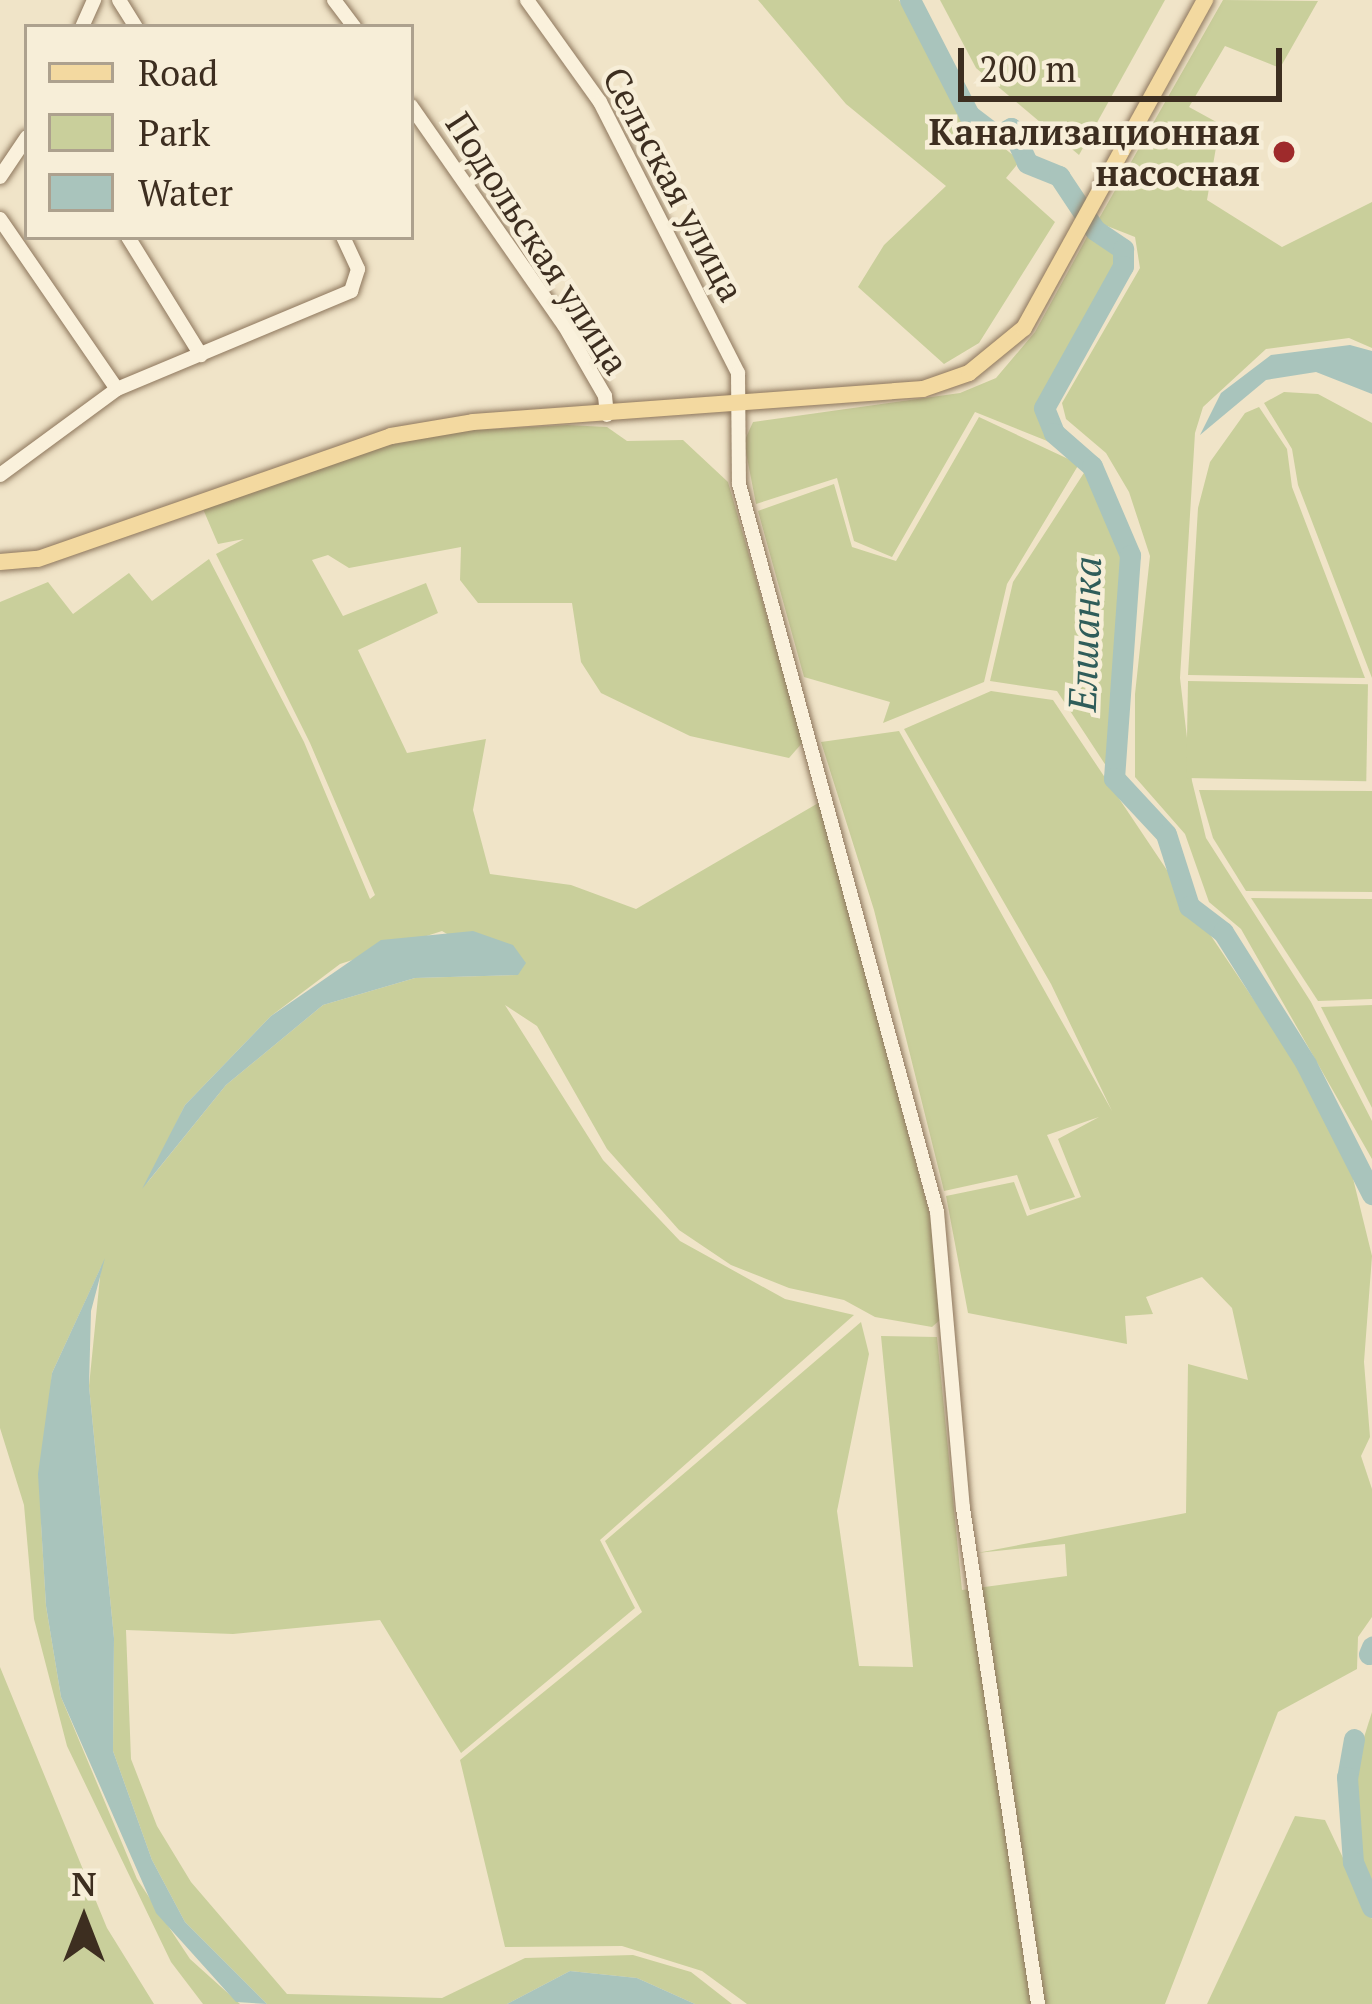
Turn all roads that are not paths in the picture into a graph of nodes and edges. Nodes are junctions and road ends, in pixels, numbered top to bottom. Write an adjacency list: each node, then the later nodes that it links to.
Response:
1 (527, 0): 11 (street, Сельская улица)
2 (1205, 0): 11 (main road)
3 (414, 110): 12 (street, Подольская улица)
4 (24, 141): 5 (street)
5 (0, 177)
6 (0, 219): 10 (street)
7 (130, 240): 9 (street)
8 (345, 240): 9 (street)
9 (201, 355): 10 (street)
10 (117, 389): 13 (street)
11 (734, 409): 12 (main road); 15 (street, Сельская улица)
12 (608, 415): 14 (main road)
13 (0, 475)
14 (0, 562)
15 (1039, 2004)

